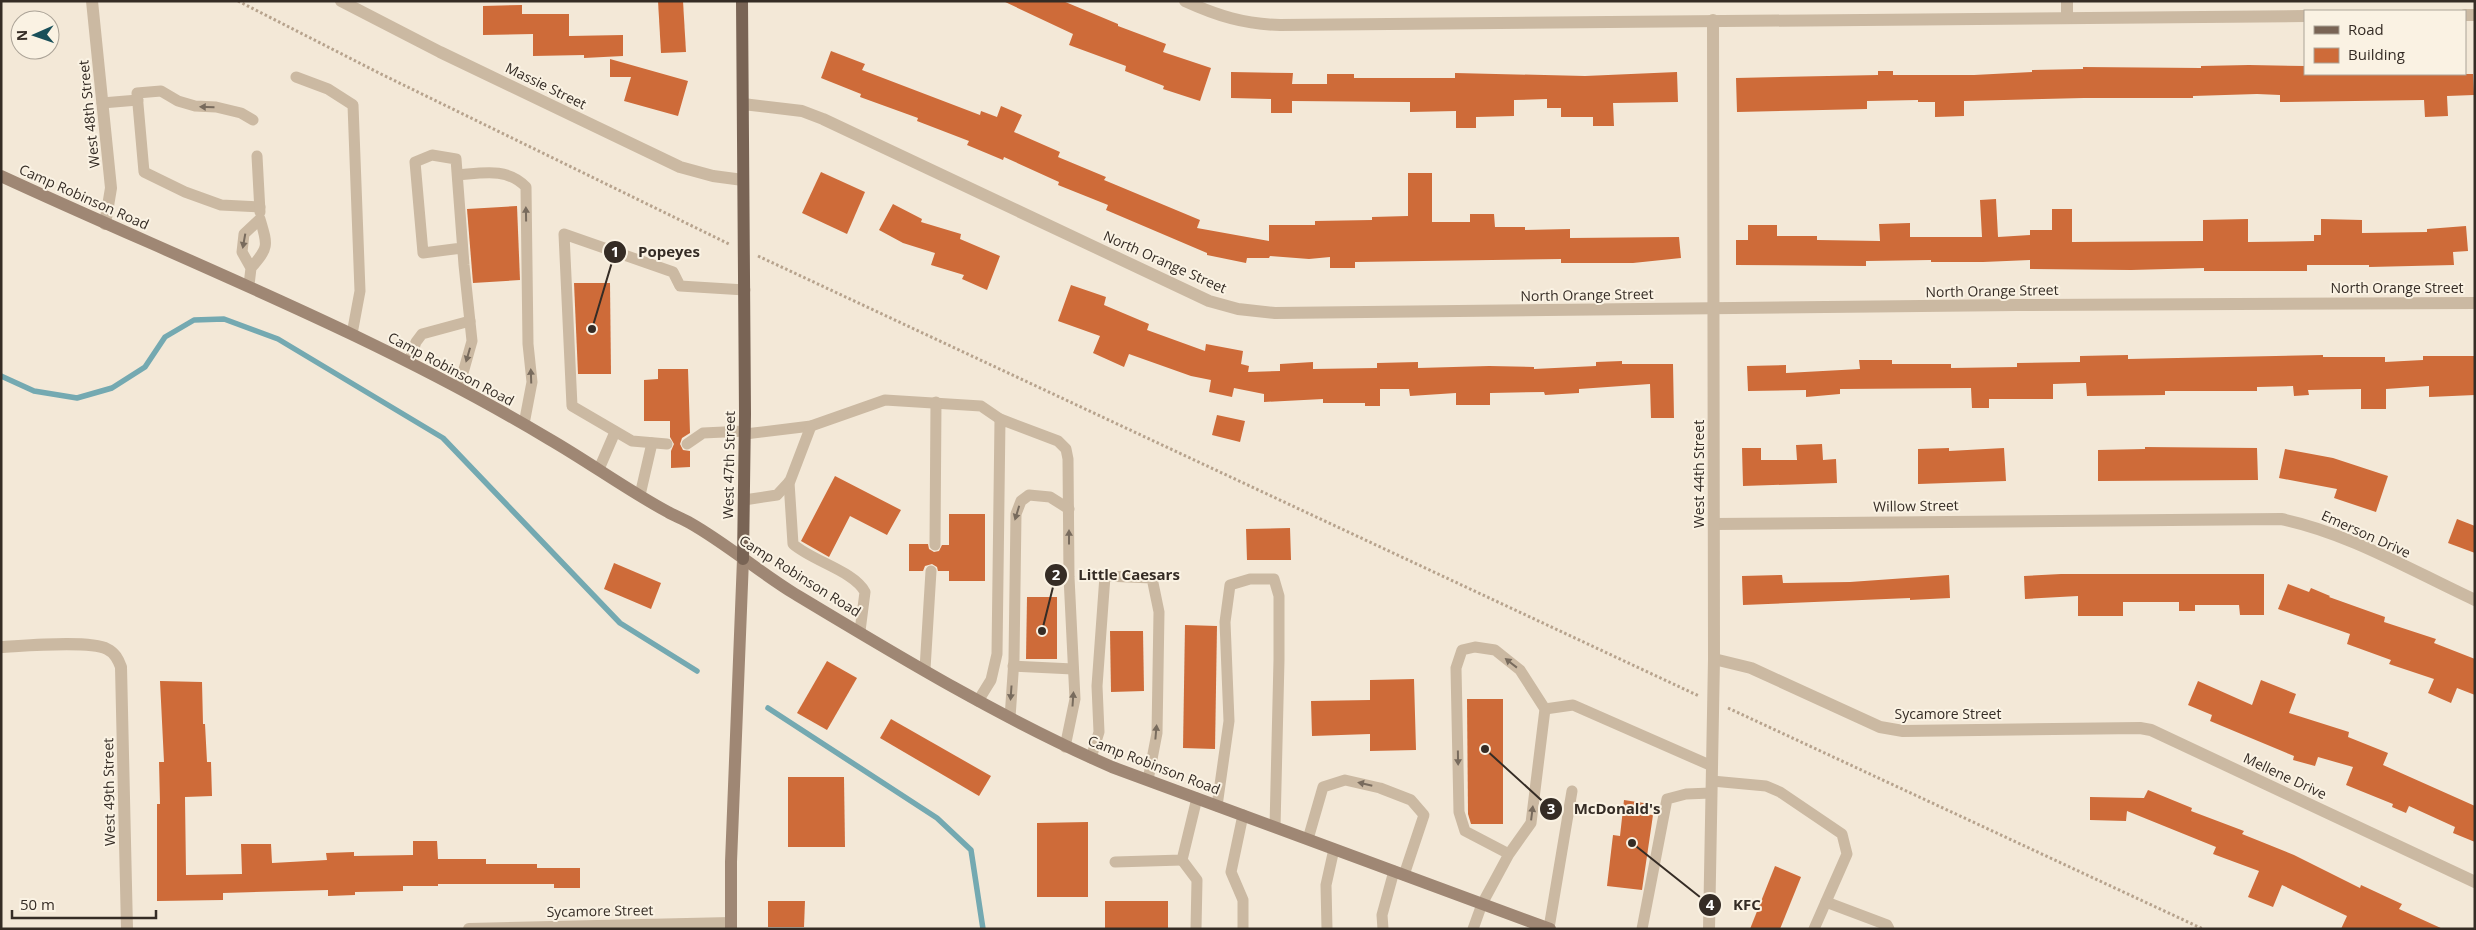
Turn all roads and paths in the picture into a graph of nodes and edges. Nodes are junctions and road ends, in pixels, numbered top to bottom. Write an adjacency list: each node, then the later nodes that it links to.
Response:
1 (92, 1): 12 (street, West 48th Street)
2 (238, 1): 23 (path)
3 (341, 1): 18 (street, Massie Street)
4 (742, 1): 13 (main road, West 47th Street)
5 (1185, 1): 9 (street)
6 (2067, 1): 8 (street)
7 (2304, 16): 8 (street)
8 (2067, 18): 9 (street)
9 (1714, 20): 28 (street, West 44th Street)
10 (296, 77): 30 (lane)
11 (138, 96): 12 (lane); 14 (lane, one-way to 11); 19 (lane)
12 (102, 103): 21 (street, West 48th Street)
13 (743, 104): 18 (main road, West 47th Street); 28 (street, North Orange Street)
14 (253, 120)
15 (257, 156): 19 (lane)
16 (458, 175): 22 (lane); 22 (lane); 35 (lane, one-way to 16)
17 (1, 176): 21 (main road, Camp Robinson Road)
18 (744, 180): 23 (main road, West 47th Street)
19 (260, 207): 20 (lane)
20 (260, 219): 24 (lane); 24 (lane, one-way to 24)
21 (105, 224): 25 (main road, Camp Robinson Road)
22 (462, 248): 29 (lane)
23 (744, 250): 26 (main road, West 47th Street); 60 (path)
24 (251, 268): 25 (lane)
25 (249, 285): 30 (main road, Camp Robinson Road)
26 (745, 290): 37 (lane); 38 (main road, West 47th Street)
27 (2475, 303): 28 (street, North Orange Street)
28 (1715, 309): 48 (street, West 44th Street)
29 (470, 321): 31 (lane); 32 (lane, one-way to 32)
30 (352, 334): 31 (main road, Camp Robinson Road)
31 (409, 362): 32 (main road, Camp Robinson Road)
32 (459, 388): 35 (main road, Camp Robinson Road)
33 (936, 402): 34 (lane); 36 (lane); 49 (lane)
34 (1000, 419): 46 (lane); 59 (lane)
35 (524, 424): 42 (main road, Camp Robinson Road)
36 (811, 426): 38 (lane); 43 (lane)
37 (615, 432): 39 (lane); 42 (lane)
38 (745, 433): 41 (lane); 45 (main road, West 47th Street)
39 (652, 443): 40 (lane); 44 (lane)
40 (667, 444)
41 (687, 444)
42 (599, 469): 44 (main road, Camp Robinson Road)
43 (789, 482): 45 (lane); 53 (lane)
44 (640, 495): 50 (main road, Camp Robinson Road)
45 (744, 500): 50 (main road, West 47th Street)
46 (1068, 508): 56 (lane, one-way to 56); 58 (lane, one-way to 46)
47 (2118, 519): 48 (street, Willow Street); 52 (street, Emerson Drive)
48 (1714, 524): 55 (street, West 44th Street)
49 (935, 544)
50 (743, 559): 53 (main road, Camp Robinson Road); 83 (main road, West 47th Street)
51 (931, 571): 57 (lane)
52 (2475, 600)
53 (860, 631): 57 (main road, Camp Robinson Road)
54 (1, 646): 84 (street, West 49th Street)
55 (1714, 659): 60 (street, West 44th Street); 63 (street, Sycamore Street)
56 (1013, 666): 58 (lane); 62 (lane, one-way to 62)
57 (925, 669): 59 (main road, Camp Robinson Road)
58 (1073, 669): 64 (lane, one-way to 58)
59 (978, 701): 62 (main road, Camp Robinson Road)
60 (1713, 703): 66 (street, West 44th Street); 96 (path)
61 (1545, 709): 66 (lane); 76 (lane, one-way to 61); 76 (lane, one-way to 76)
62 (1010, 718): 64 (main road, Camp Robinson Road)
63 (2076, 728): 80 (street, Mellene Drive)
64 (1065, 747): 65 (main road, Camp Robinson Road)
65 (1091, 758): 67 (main road, Camp Robinson Road); 67 (lane, one-way to 65)
66 (1712, 766): 68 (street, West 44th Street)
67 (1148, 780): 70 (main road, Camp Robinson Road)
68 (1711, 787): 81 (lane); 92 (lane); 93 (street, West 44th Street)
69 (1572, 791): 91 (lane)
70 (1197, 798): 71 (main road, Camp Robinson Road); 77 (lane)
71 (1217, 806): 72 (main road, Camp Robinson Road); 73 (lane)
72 (1243, 815): 73 (main road, Camp Robinson Road); 87 (lane)
73 (1275, 827): 74 (main road, Camp Robinson Road)
74 (1308, 839): 75 (main road, Camp Robinson Road); 79 (lane, one-way to 74)
75 (1334, 849): 79 (main road, Camp Robinson Road); 88 (lane)
76 (1509, 854): 82 (lane)
77 (1182, 860): 78 (lane); 86 (lane)
78 (1115, 862)
79 (1399, 873): 82 (main road, Camp Robinson Road); 89 (lane)
80 (2475, 882)
81 (1826, 902): 94 (lane); 95 (lane)
82 (1482, 904): 90 (lane); 91 (main road, Camp Robinson Road)
83 (731, 926): 85 (street, Sycamore Street)
84 (127, 929)
85 (469, 929)
86 (1196, 929)
87 (1243, 929)
88 (1326, 929)
89 (1382, 929)
90 (1473, 929)
91 (1550, 929)
92 (1642, 929)
93 (1709, 929)
94 (1814, 929)
95 (1889, 929)
96 (2203, 929)

